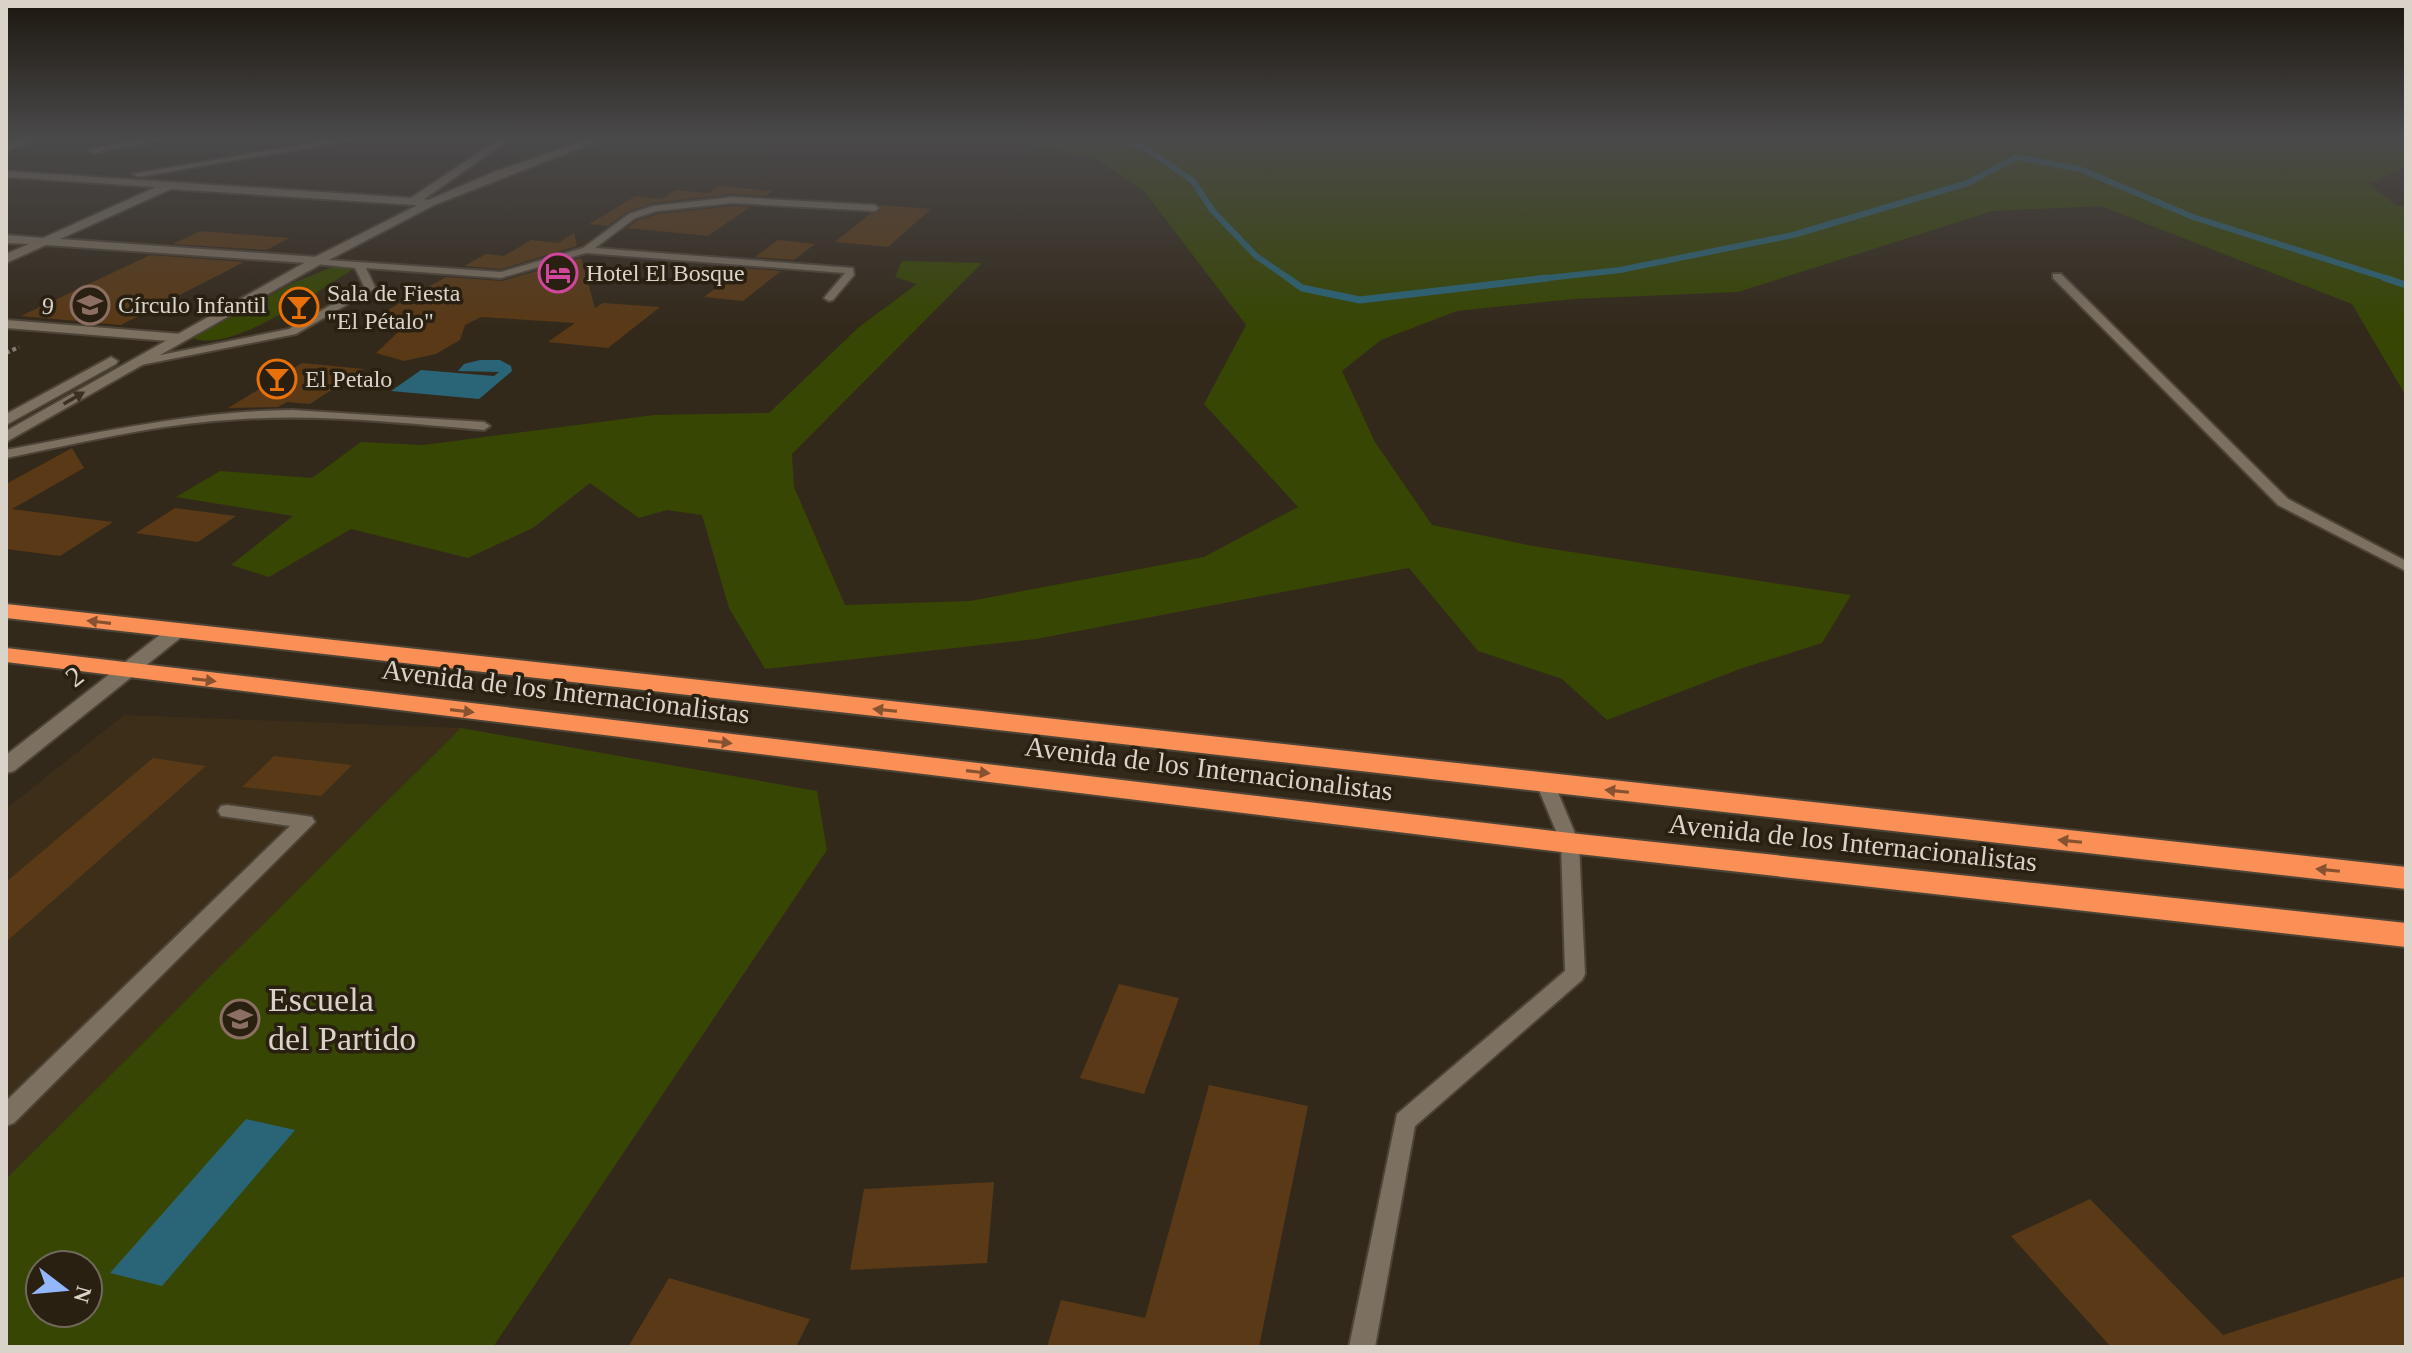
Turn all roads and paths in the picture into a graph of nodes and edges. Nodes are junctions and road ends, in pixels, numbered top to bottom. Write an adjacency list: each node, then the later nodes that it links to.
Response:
1 (137, 200): 10 (street)
2 (402, 200): 6 (street)
3 (437, 200): 7 (street)
4 (732, 200): 11 (lane)
5 (735, 200): 8 (lane)
6 (414, 201): 7 (street); 13 (street)
7 (430, 203): 14 (street)
8 (875, 208)
9 (6, 239): 10 (street)
10 (45, 241): 12 (street); 13 (street)
11 (586, 250): 15 (lane); 17 (lane)
12 (6, 259)
13 (300, 259): 14 (street); 19 (street)
14 (317, 261): 15 (lane); 20 (street)
15 (359, 265): 21 (lane)
16 (2057, 276): 26 (lane)
17 (829, 298)
18 (6, 324): 19 (street, 9)
19 (156, 336): 20 (street, 9); 22 (street)
20 (181, 338): 21 (street)
21 (136, 363): 24 (street, one-way to 21)
22 (6, 420)
23 (484, 426): 25 (lane)
24 (6, 437)
25 (6, 454)
26 (2406, 567)
27 (6, 611): 28 (highway, Avenida de los Internacionalistas, one-way to 27)
28 (177, 631): 30 (street, 2); 32 (highway, Avenida de los Internacionalistas, one-way to 28)
29 (6, 655): 30 (highway, Avenida de los Internacionalistas)
30 (126, 671): 31 (street, 2); 34 (highway, Avenida de los Internacionalistas, one-way to 34)
31 (6, 766)
32 (1545, 783): 34 (lane); 35 (highway, Avenida de los Internacionalistas, one-way to 32)
33 (227, 811): 37 (lane)
34 (1570, 843): 36 (highway, Avenida de los Internacionalistas); 38 (lane)
35 (2406, 878)
36 (2406, 935)
37 (6, 1116)
38 (1362, 1347)

